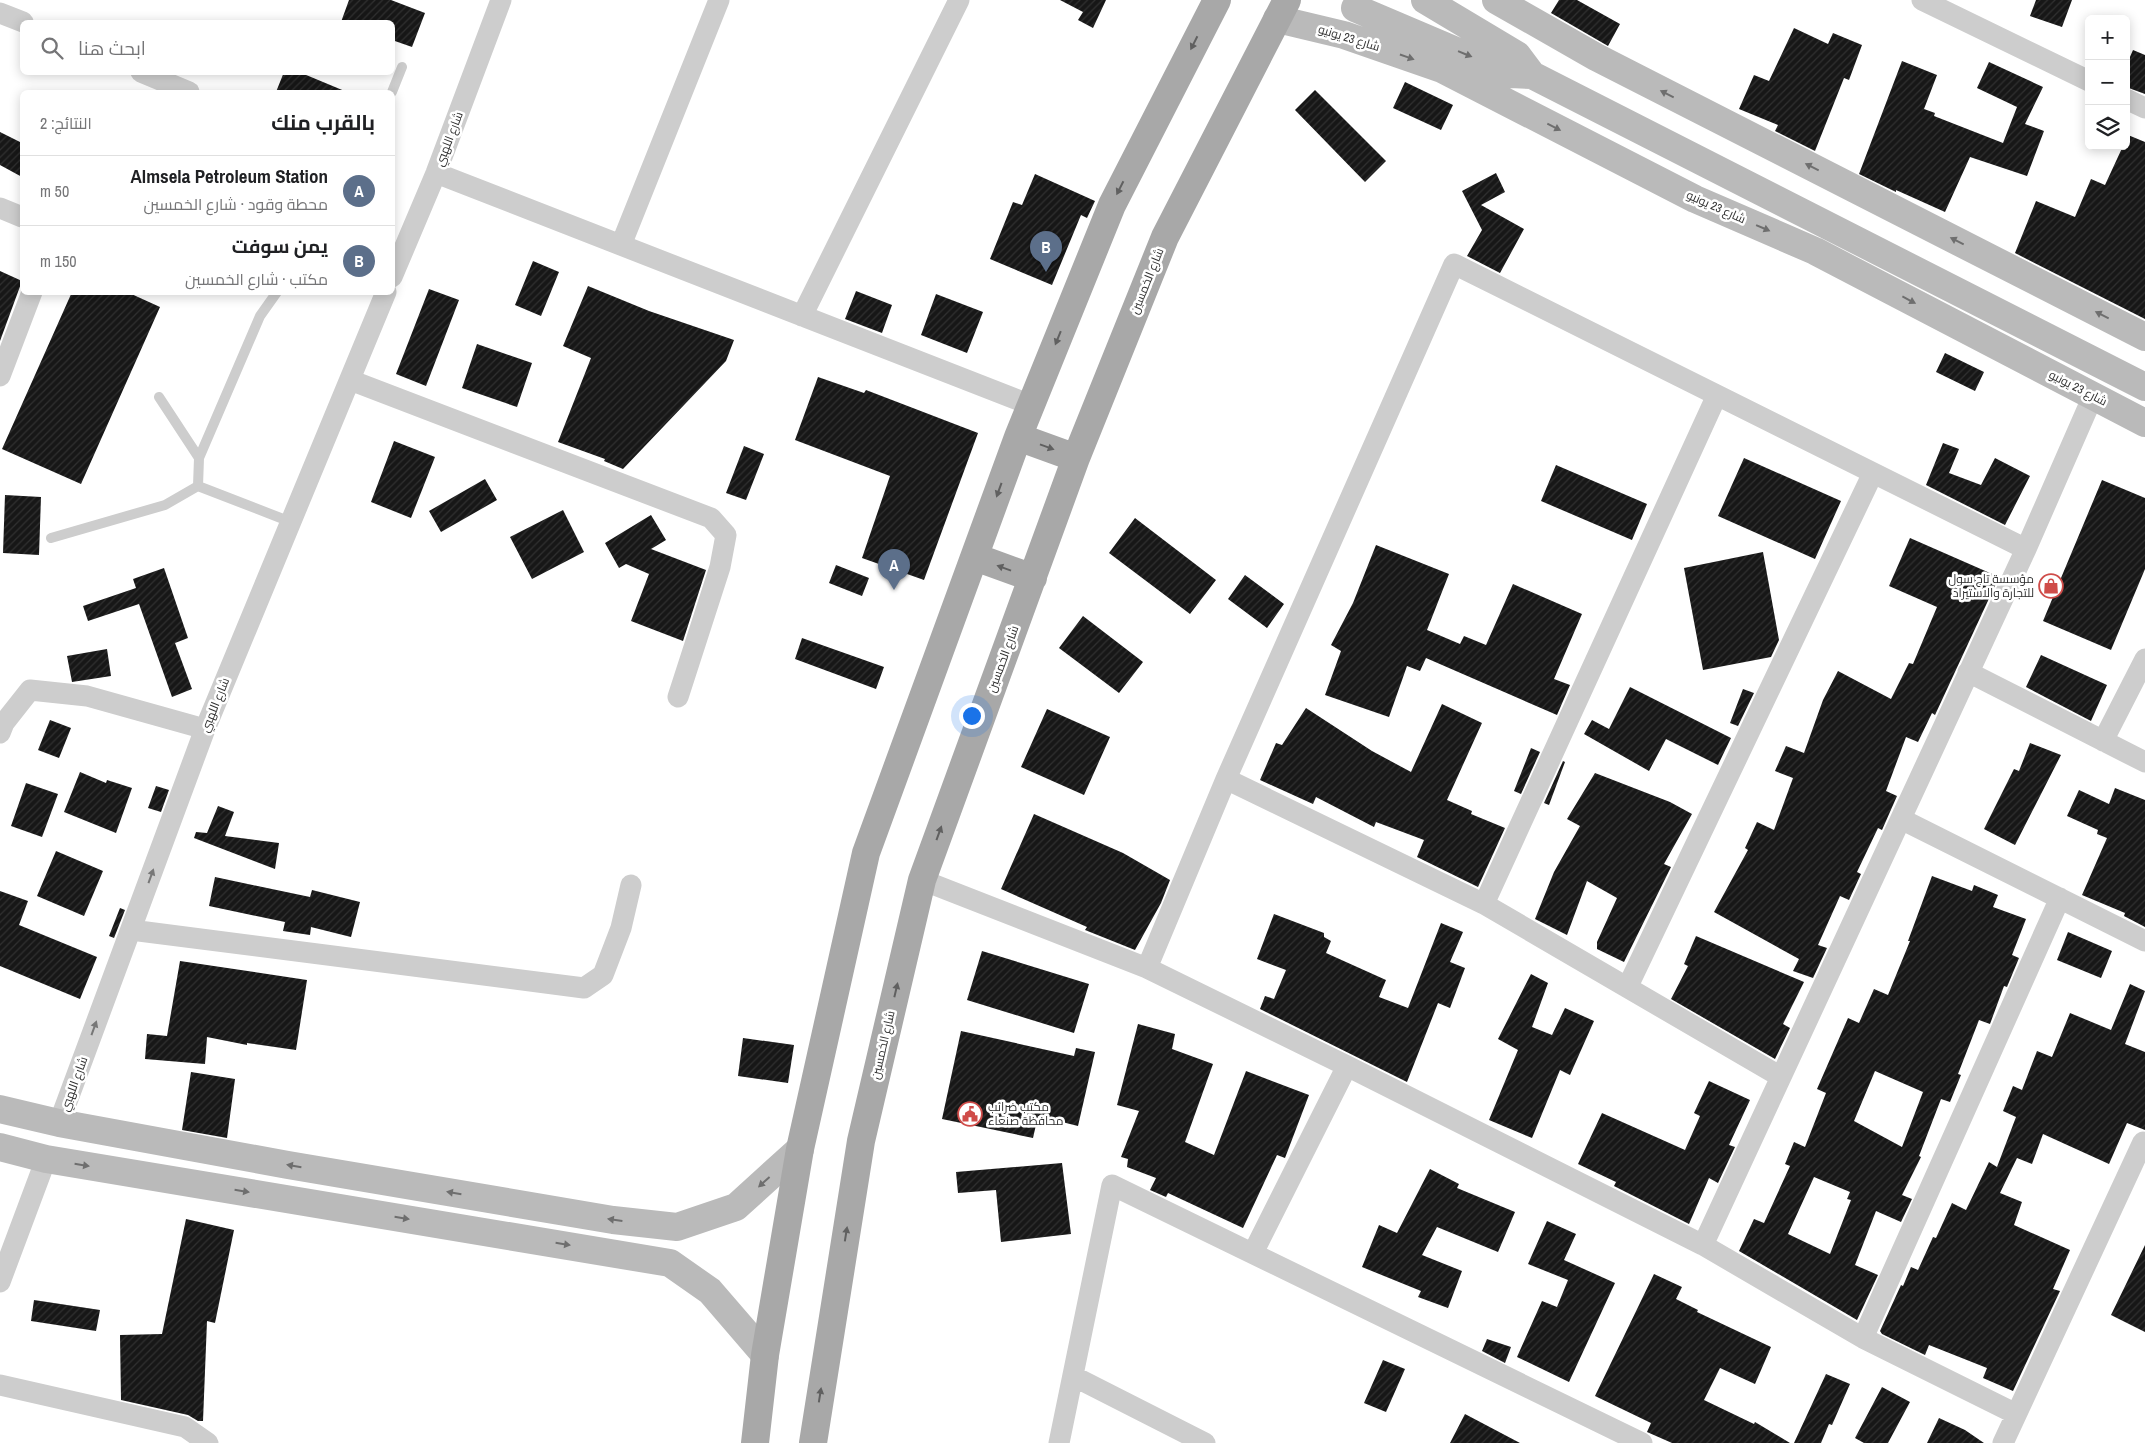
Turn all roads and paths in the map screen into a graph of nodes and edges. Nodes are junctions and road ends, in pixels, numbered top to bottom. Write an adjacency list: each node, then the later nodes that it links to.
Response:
1 (719, 0): 24 (street)
2 (959, 0): 29 (street)
3 (1216, 0): 37 (main road, one-way to 37)
4 (1425, 0): 15 (street)
5 (1496, 0): 30 (street, one-way to 5)
6 (1922, 0): 16 (street)
7 (499, 1): 21 (street, شارع اللهبي)
8 (1357, 4): 12 (street); 15 (street, one-way to 15)
9 (1282, 9): 12 (street, شارع 23 يونيو); 41 (main road, شارع الخمسين)
10 (0, 13): 11 (street)
11 (20, 21)
12 (1344, 35): 35 (street, شارع 23 يونيو, one-way to 35)
13 (402, 67): 18 (lane)
14 (148, 75): 17 (street)
15 (1532, 75): 33 (street)
16 (2085, 79)
17 (184, 90)
18 (393, 90)
19 (2130, 101): 20 (street)
20 (2145, 108)
21 (436, 173): 24 (street); 25 (street, شارع اللهبي)
22 (0, 208): 23 (street)
23 (20, 216)
24 (621, 245): 29 (street)
25 (395, 270)
26 (31, 295): 31 (street)
27 (275, 295): 40 (lane)
28 (385, 295): 32 (street, شارع اللهبي)
29 (802, 316): 37 (street)
30 (2145, 338)
31 (0, 376)
32 (350, 380): 44 (street, شارع اللهبي); 51 (street)
33 (2145, 388)
34 (1717, 395): 42 (street); 56 (street); 61 (street)
35 (2093, 396): 38 (street, شارع 23 يونيو); 46 (street)
36 (159, 397): 40 (lane)
37 (1031, 405): 39 (main road)
38 (2145, 422)
39 (1018, 437): 41 (main road, one-way to 41); 47 (main road, one-way to 47)
40 (199, 458): 43 (lane)
41 (1076, 458): 48 (main road, شارع الخمسين)
42 (1873, 473): 46 (street); 65 (street)
43 (198, 486): 44 (lane); 45 (lane)
44 (291, 522): 52 (street, شارع اللهبي)
45 (51, 538)
46 (2026, 549): 50 (street)
47 (975, 557): 48 (main road, one-way to 47); 72 (main road)
48 (1033, 578): 58 (main road, شارع الخمسين, one-way to 48)
49 (2145, 659): 54 (street)
50 (1968, 672): 54 (street); 57 (street)
51 (678, 697)
52 (205, 729): 53 (street); 62 (street, شارع اللهبي, one-way to 52)
53 (0, 733)
54 (2103, 741): 55 (street)
55 (2145, 762)
56 (1226, 779): 61 (street); 64 (street)
57 (1901, 819): 60 (street); 67 (street)
58 (922, 880): 64 (street); 86 (main road, شارع الخمسين, one-way to 58)
59 (631, 885): 62 (street)
60 (2060, 898): 63 (street); 79 (street)
61 (1484, 904): 65 (street)
62 (131, 930): 69 (street, شارع اللهبي, one-way to 62)
63 (2145, 941)
64 (1147, 968): 66 (street)
65 (1628, 986): 67 (street)
66 (1347, 1066): 75 (street); 76 (street)
67 (1781, 1077): 75 (street)
68 (0, 1109): 69 (street)
69 (59, 1123): 73 (street); 74 (street, one-way to 69)
70 (2145, 1142): 83 (street)
71 (0, 1147): 73 (street)
72 (800, 1149): 74 (street, one-way to 74); 80 (main road)
73 (46, 1159): 77 (street, one-way to 77); 78 (street)
74 (678, 1227): 77 (street)
75 (1702, 1245): 79 (street)
76 (1253, 1254): 81 (street); 89 (street)
77 (670, 1263): 80 (street)
78 (0, 1282)
79 (1863, 1338): 83 (street)
80 (765, 1355): 85 (main road)
81 (1073, 1376): 87 (street); 88 (street)
82 (0, 1385): 84 (street)
83 (2016, 1414): 90 (street)
84 (208, 1443)
85 (755, 1443)
86 (813, 1443)
87 (1059, 1443)
88 (1205, 1443)
89 (1642, 1443)
90 (2003, 1443)

